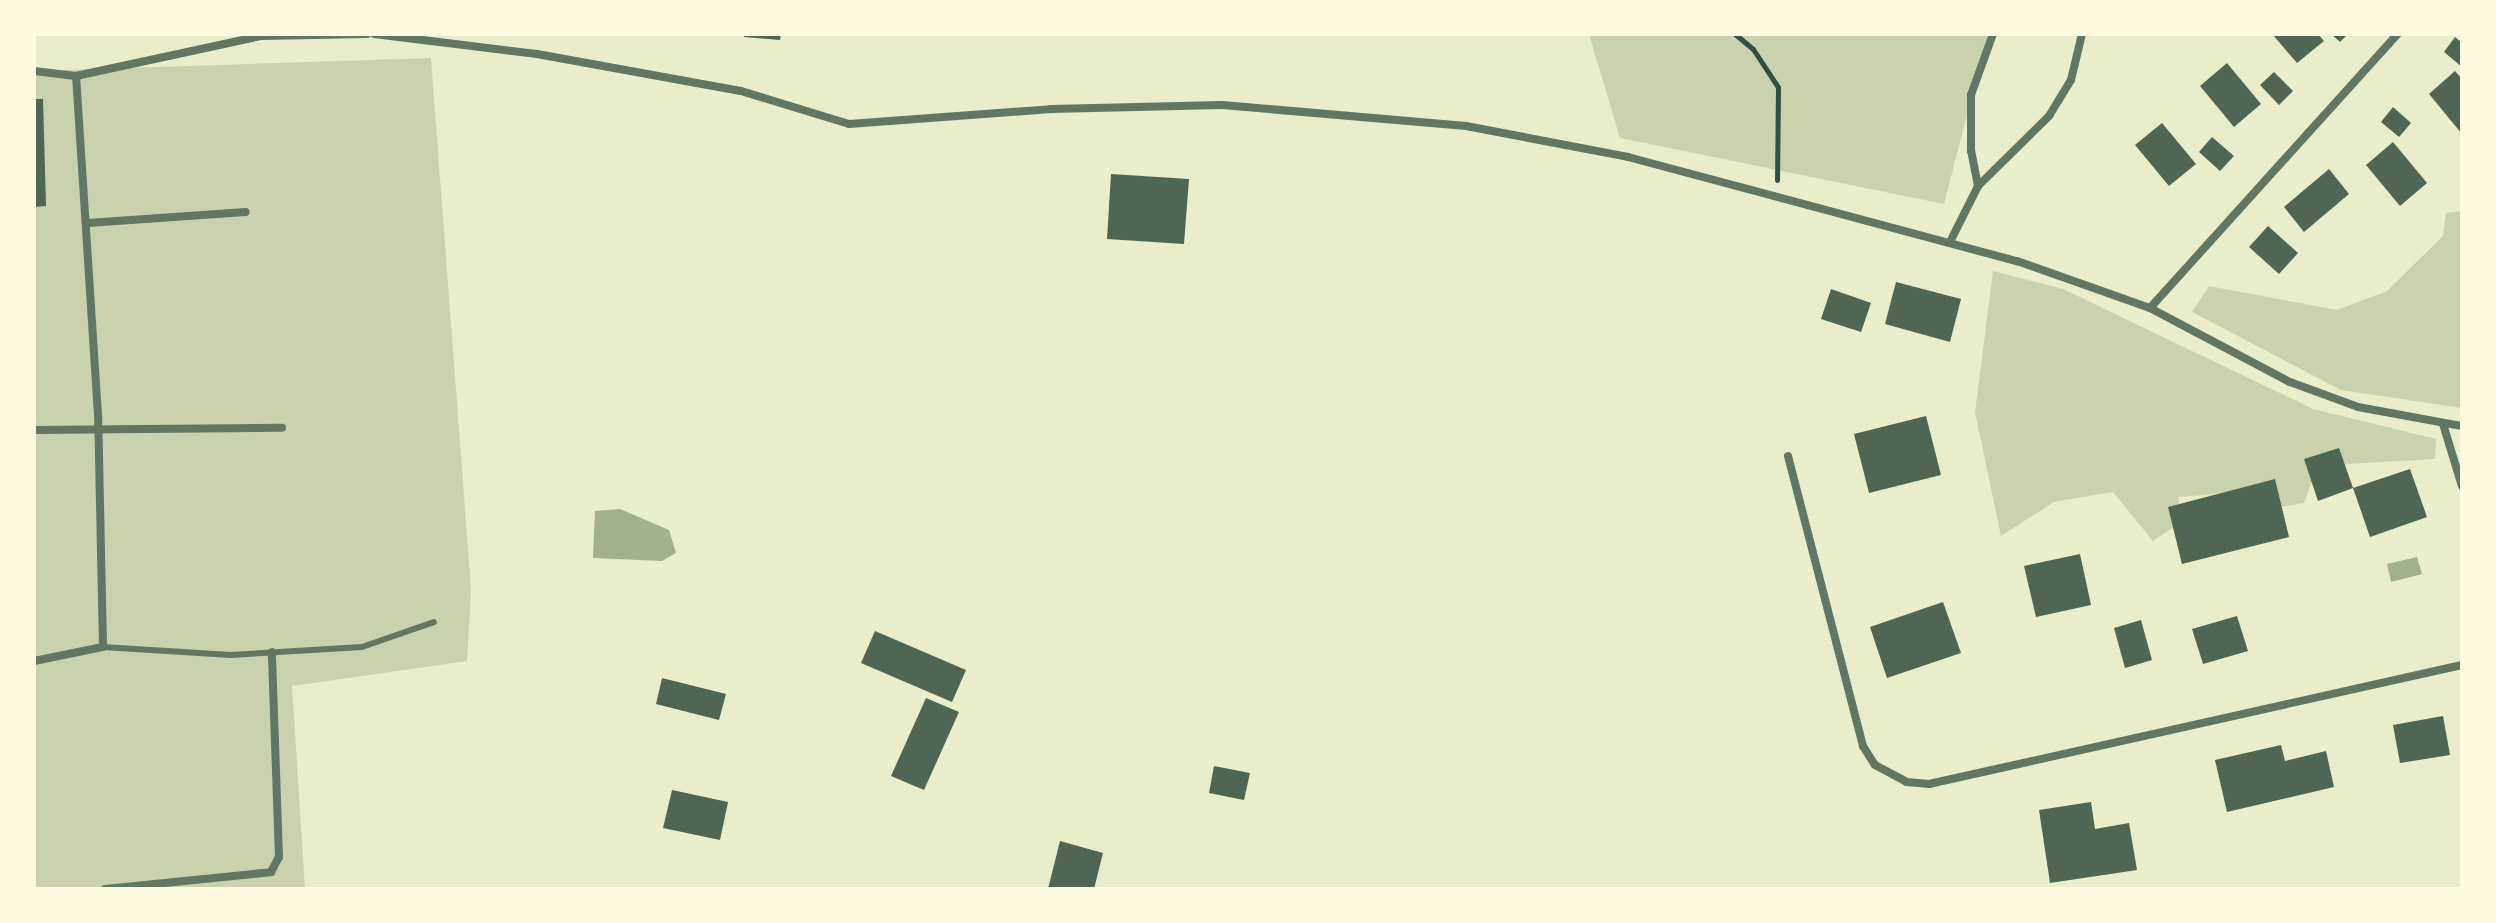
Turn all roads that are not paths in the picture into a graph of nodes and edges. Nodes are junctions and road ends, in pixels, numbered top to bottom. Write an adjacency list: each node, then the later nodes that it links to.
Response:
1 (367, 34): 7 (street)
2 (374, 34): 11 (street)
3 (1993, 34): 8 (street)
4 (2082, 34): 8 (street)
5 (2398, 34): 12 (street)
6 (34, 71): 7 (street)
7 (76, 76): 10 (street)
8 (1978, 186): 11 (street)
9 (246, 212): 10 (street)
10 (88, 223): 15 (street)
11 (1950, 242): 12 (street)
12 (2150, 308): 13 (street)
13 (2443, 424): 14 (street); 19 (street)
14 (2462, 426)
15 (99, 428): 16 (street); 17 (street); 21 (street)
16 (282, 428)
17 (34, 430)
18 (1788, 456): 24 (street)
19 (2462, 486)
20 (434, 622): 22 (lane)
21 (103, 647): 22 (lane); 23 (street)
22 (272, 652): 25 (street)
23 (34, 661)
24 (2462, 665)
25 (105, 889)

